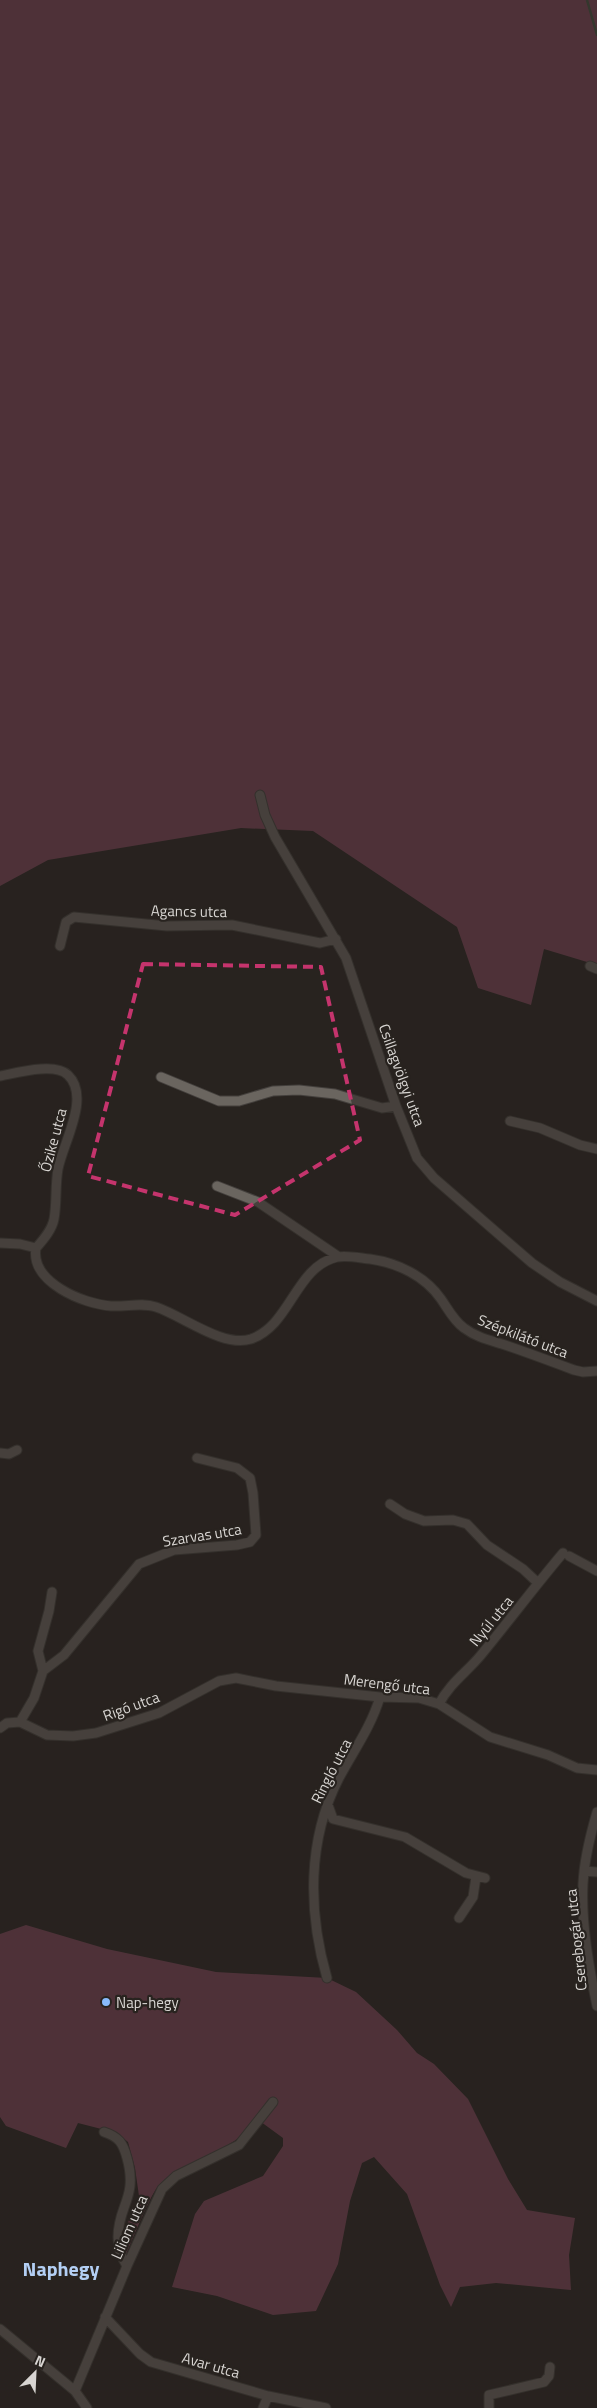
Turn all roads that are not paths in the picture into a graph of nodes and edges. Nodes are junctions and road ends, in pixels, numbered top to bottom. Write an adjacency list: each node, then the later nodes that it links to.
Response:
1 (260, 795): 2 (street, Csillagvölgyi utca)
2 (336, 939): 3 (street, Agancs utca); 6 (street, Csillagvölgyi utca)
3 (60, 946)
4 (0, 1076): 11 (street, Őzike utca)
5 (161, 1077): 6 (street)
6 (396, 1106): 13 (street, Csillagvölgyi utca)
7 (510, 1121): 8 (street)
8 (597, 1149)
9 (217, 1186): 12 (street)
10 (0, 1243): 11 (street)
11 (36, 1248): 12 (street, Szépkilátó utca)
12 (340, 1257): 14 (street, Szépkilátó utca)
13 (597, 1301)
14 (597, 1371)
15 (17, 1450): 16 (street)
16 (0, 1453)
17 (197, 1458): 22 (street, Szarvas utca)
18 (390, 1504): 20 (street)
19 (597, 1571): 20 (street, Nyúl utca)
20 (538, 1582): 25 (street, Nyúl utca)
21 (52, 1592): 22 (street)
22 (43, 1671): 26 (street)
23 (248, 1681): 24 (street, Merengő utca); 26 (street, Rigó utca)
24 (380, 1697): 25 (street, Merengő utca); 29 (street, Ringló utca)
25 (439, 1704): 28 (street, Merengő utca)
26 (20, 1722): 27 (street)
27 (0, 1728)
28 (597, 1770)
29 (328, 1805): 33 (street); 36 (street, Ringló utca)
30 (597, 1812): 31 (street, Cserebogár utca)
31 (584, 1872): 32 (street); 37 (street, Cserebogár utca)
32 (597, 1872)
33 (476, 1877): 34 (street); 35 (street)
34 (486, 1878)
35 (459, 1918)
36 (327, 1978)
37 (597, 2006)
38 (273, 2102): 40 (street, Liliom utca)
39 (104, 2132): 40 (street)
40 (127, 2266): 41 (street, Liliom utca)
41 (105, 2317): 44 (street, Liliom utca); 45 (street, Avar utca)
42 (0, 2329): 44 (street)
43 (550, 2368): 49 (street)
44 (75, 2390): 46 (street)
45 (268, 2396): 47 (street); 48 (street, Avar utca)
46 (87, 2408)
47 (263, 2408)
48 (326, 2408)
49 (489, 2408)

